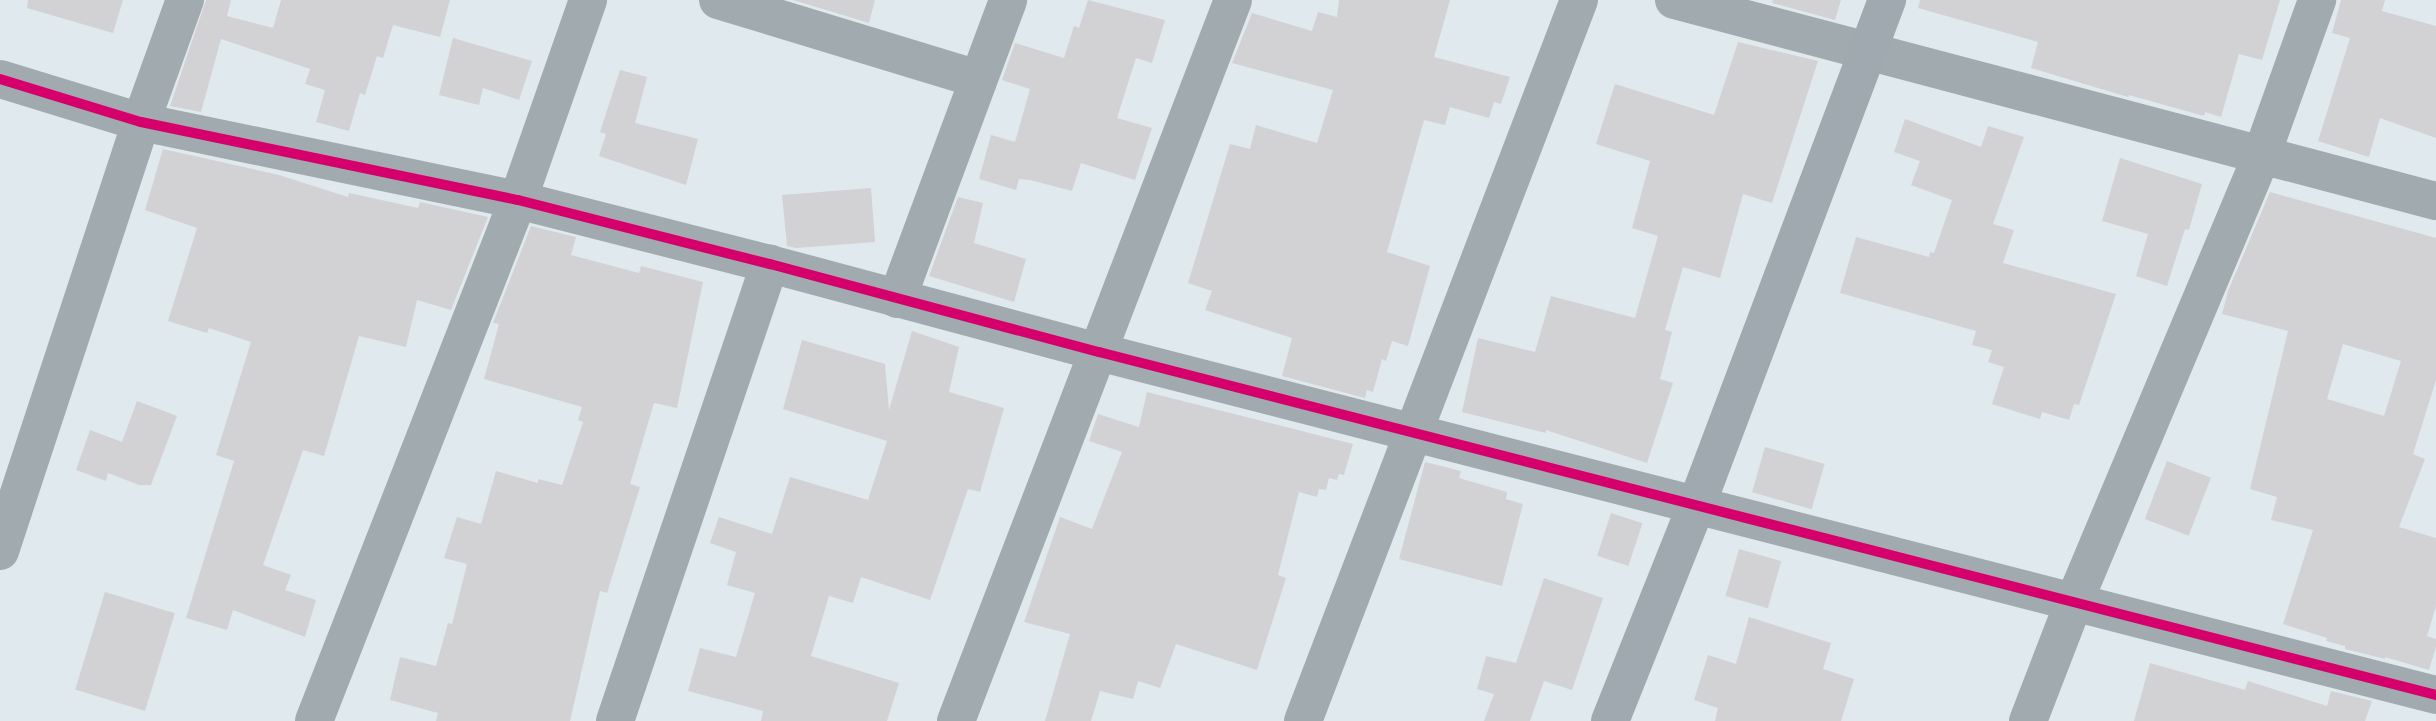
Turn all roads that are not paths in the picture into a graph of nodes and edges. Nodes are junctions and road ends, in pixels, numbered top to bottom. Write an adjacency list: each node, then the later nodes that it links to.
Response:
1 (185, 0): 13 (street)
2 (588, 0): 15 (street)
3 (718, 0): 12 (street)
4 (1008, 0): 12 (street)
5 (1233, 0): 19 (street)
6 (1578, 0): 20 (street)
7 (1674, 0): 10 (street)
8 (1887, 0): 10 (street)
9 (2317, 0): 14 (street)
10 (1868, 53): 14 (street); 21 (street)
11 (0, 79): 13 (street)
12 (978, 79): 18 (street)
13 (141, 122): 15 (street); 22 (street)
14 (2262, 154): 16 (street); 23 (street)
15 (518, 200): 17 (street); 25 (street)
16 (2436, 201)
17 (770, 264): 18 (street); 26 (street)
18 (897, 299): 19 (street)
19 (1099, 352): 20 (street); 27 (street)
20 (1414, 432): 21 (street); 28 (street)
21 (1697, 504): 23 (street); 29 (street)
22 (0, 551)
23 (2074, 602): 24 (street); 30 (street)
24 (2436, 695)
25 (314, 721)
26 (615, 721)
27 (956, 721)
28 (1303, 721)
29 (1610, 721)
30 (2028, 721)

